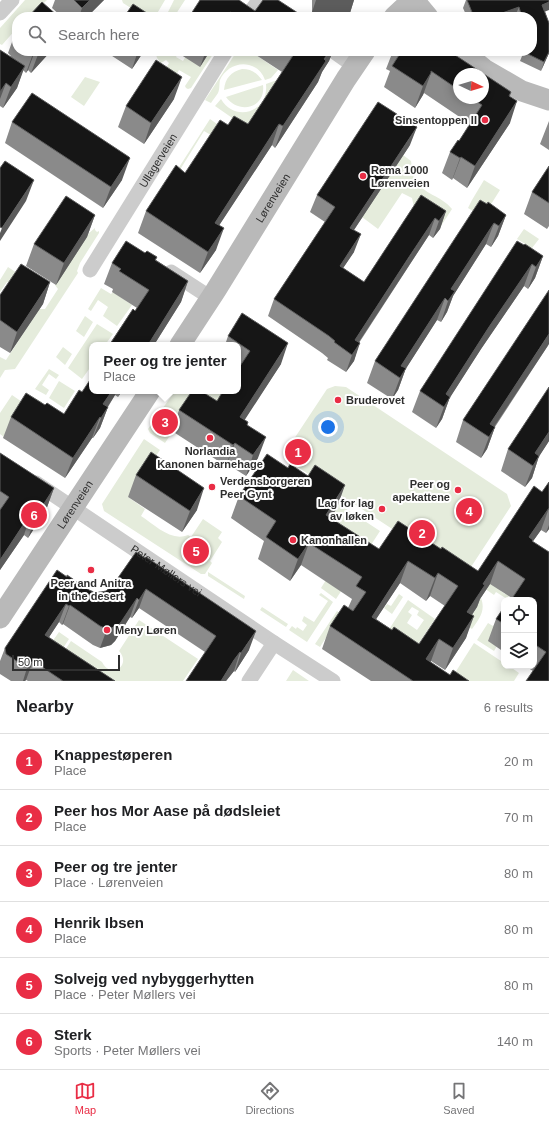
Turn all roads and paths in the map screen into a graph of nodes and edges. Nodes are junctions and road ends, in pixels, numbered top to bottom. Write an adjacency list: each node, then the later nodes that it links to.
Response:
1 (12, 0): 7 (street)
2 (259, 0): 4 (street)
3 (413, 0): 5 (street); 6 (street)
4 (251, 12)
5 (400, 12)
6 (424, 12)
7 (0, 13)
8 (223, 56): 13 (street, Ullagerveien)
9 (349, 56): 11 (street)
10 (468, 56): 12 (street)
11 (359, 59): 17 (street, Lørenveien)
12 (549, 100)
13 (113, 235): 14 (street); 16 (street, Ullagerveien)
14 (126, 243)
15 (158, 263): 17 (street)
16 (90, 270)
17 (211, 298): 18 (street, Lørenveien)
18 (182, 342)
19 (148, 394): 21 (street, Lørenveien)
20 (27, 477): 21 (street, Peter Møllers vei)
21 (73, 507): 22 (street, Lørenveien); 23 (street, Peter Møllers vei)
22 (0, 618)
23 (274, 643): 24 (street); 25 (street, Peter Møllers vei)
24 (249, 681)
25 (333, 681)

